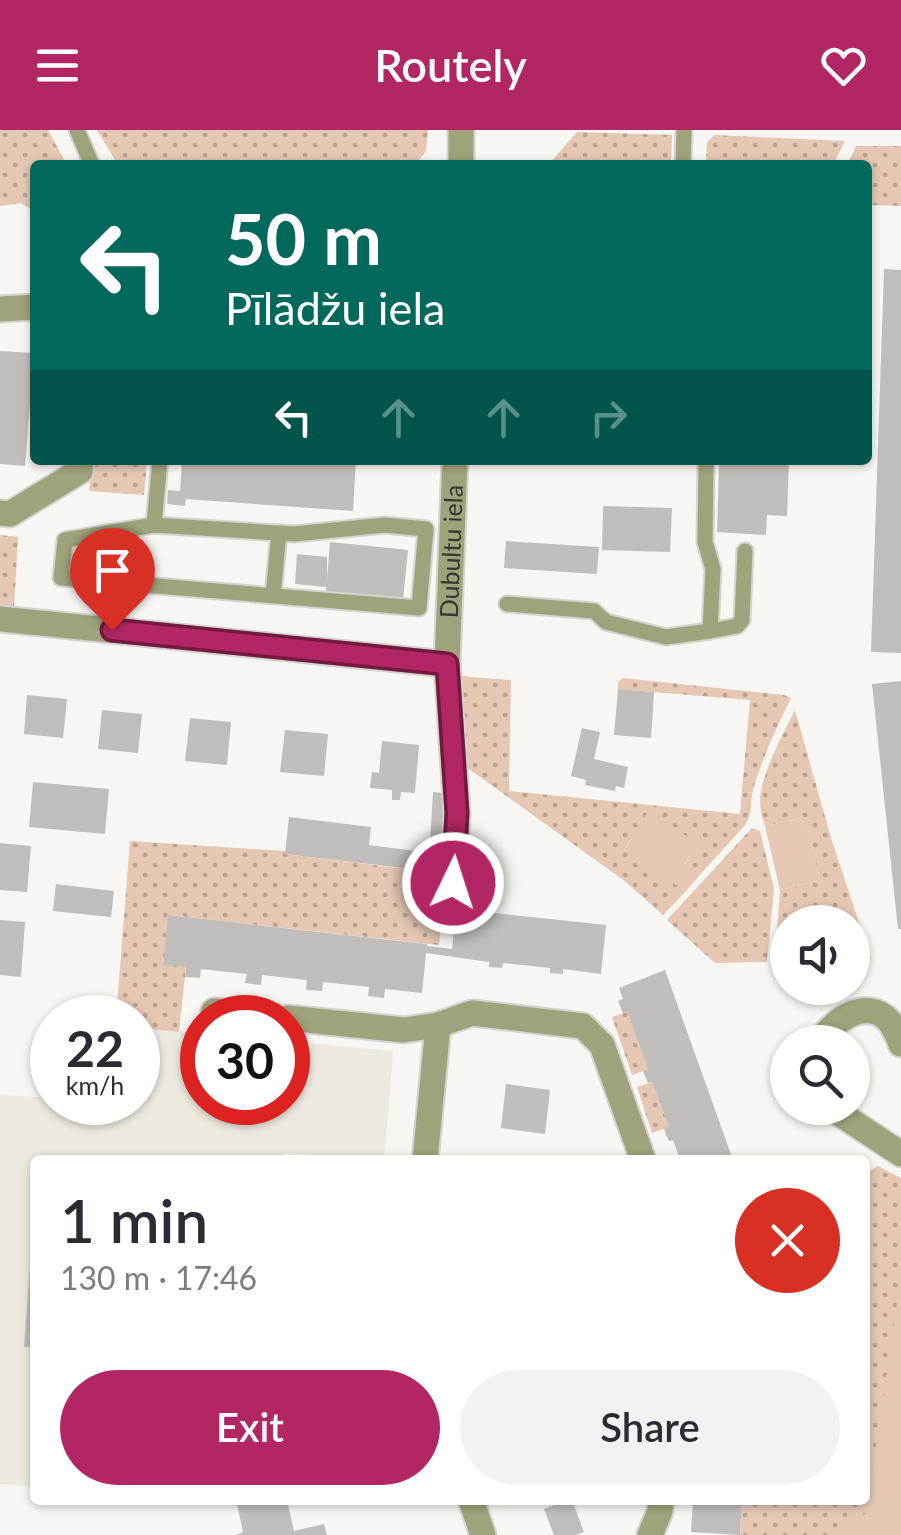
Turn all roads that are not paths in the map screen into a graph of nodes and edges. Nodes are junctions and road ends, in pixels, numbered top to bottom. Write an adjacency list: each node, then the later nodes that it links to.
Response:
1 (77, 130): 4 (lane)
2 (461, 130): 5 (street)
3 (684, 130): 6 (lane)
4 (90, 160)
5 (461, 160)
6 (683, 160)
7 (30, 306): 8 (street)
8 (0, 309)
9 (81, 465): 13 (street)
10 (160, 465): 14 (lane)
11 (455, 465): 21 (street, Dubultu iela)
12 (706, 465): 20 (lane)
13 (0, 513)
14 (154, 524): 15 (lane); 17 (lane)
15 (279, 533): 17 (lane); 17 (lane)
16 (746, 551): 20 (lane)
17 (273, 595)
18 (507, 604): 20 (lane)
19 (0, 619): 21 (street)
20 (710, 630)
21 (447, 664): 22 (street, Dubultu iela)
22 (453, 883)
23 (310, 1020): 24 (street)
24 (438, 1024): 29 (street); 30 (street)
25 (834, 1025): 26 (street)
26 (901, 1044)
27 (857, 1125): 28 (street)
28 (901, 1154)
29 (426, 1155)
30 (642, 1155)
31 (472, 1505): 33 (street)
32 (661, 1505): 34 (street)
33 (483, 1535)
34 (650, 1535)

